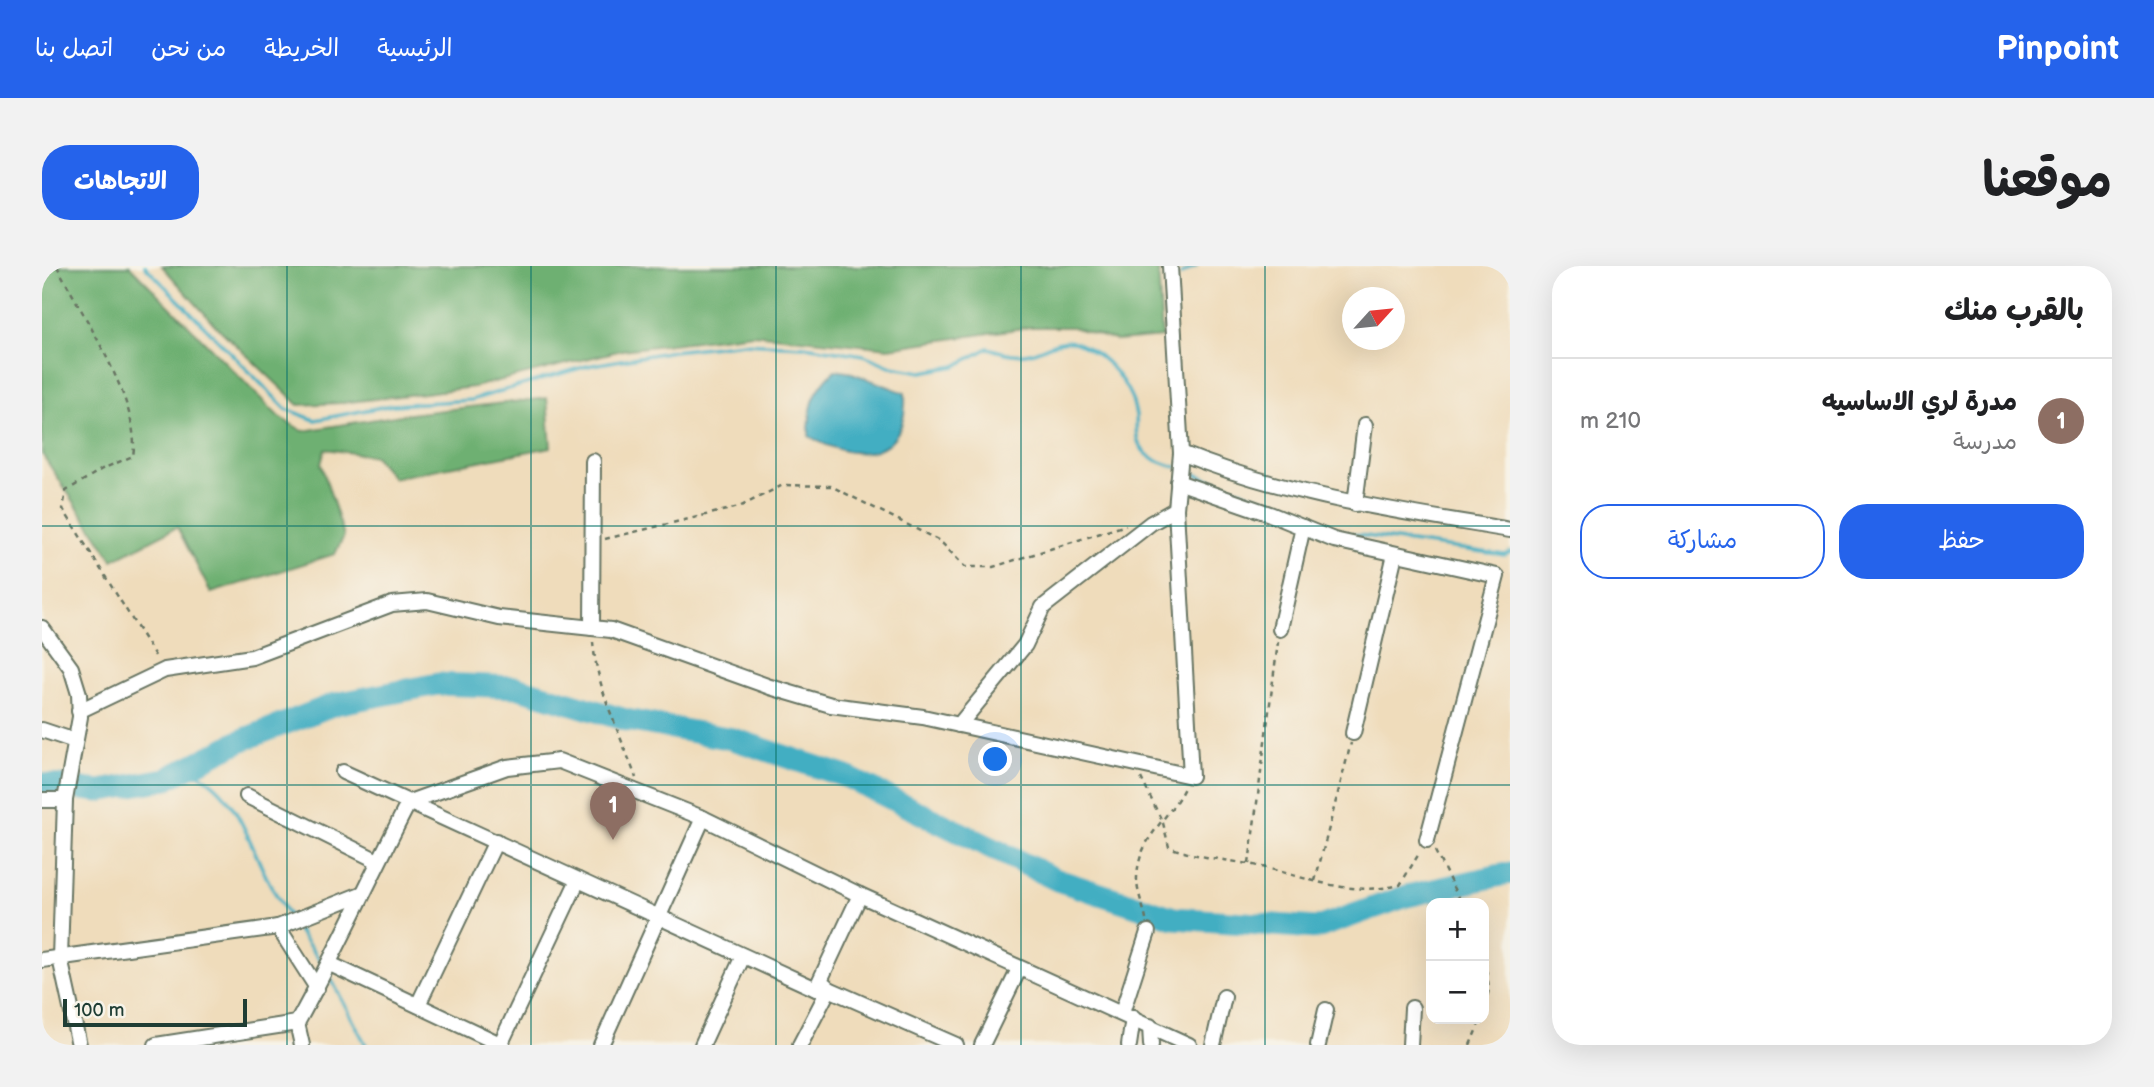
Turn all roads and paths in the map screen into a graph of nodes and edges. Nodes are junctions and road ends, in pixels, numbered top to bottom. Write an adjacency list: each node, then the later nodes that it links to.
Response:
1 (57, 266): 16 (path)
2 (1170, 266): 5 (street)
3 (1365, 425): 6 (street)
4 (593, 461): 11 (street)
5 (1180, 467): 6 (street); 7 (street); 9 (street)
6 (1355, 504): 10 (street)
7 (1176, 509): 18 (street); 24 (street)
8 (1129, 524): 11 (path)
9 (1303, 527): 12 (street); 15 (street)
10 (1510, 530)
11 (593, 542): 14 (street)
12 (1395, 554): 20 (street); 32 (street)
13 (42, 628): 17 (street)
14 (592, 628): 16 (street); 18 (street); 25 (path)
15 (1280, 629): 35 (path)
16 (165, 670): 17 (street)
17 (79, 710): 21 (street)
18 (959, 725): 22 (street)
19 (42, 730): 21 (street)
20 (1353, 733): 37 (path)
21 (75, 741): 28 (street)
22 (1135, 765): 24 (street); 31 (path)
23 (343, 772): 29 (street)
24 (1191, 776): 31 (path)
25 (640, 791): 29 (street); 30 (street)
26 (247, 796): 34 (street)
27 (42, 800): 28 (street)
28 (65, 800): 45 (street)
29 (409, 802): 33 (street); 34 (street)
30 (703, 818): 39 (street); 41 (street)
31 (1163, 823): 35 (path); 43 (path)
32 (1427, 840): 37 (path); 40 (path)
33 (496, 841): 36 (street); 52 (street)
34 (378, 861): 38 (street)
35 (1250, 864): 37 (path)
36 (578, 880): 41 (street); 63 (street)
37 (1315, 881)
38 (361, 894): 42 (street); 47 (street)
39 (860, 895): 48 (street); 49 (street)
40 (1458, 898)
41 (658, 917): 44 (street); 64 (street)
42 (278, 927): 45 (street); 50 (street)
43 (1148, 932): 55 (street)
44 (743, 957): 49 (street); 65 (street)
45 (60, 958): 46 (street); 60 (street)
46 (42, 960)
47 (330, 964): 50 (street); 52 (street)
48 (1019, 969): 55 (street); 68 (street)
49 (822, 986): 66 (street); 67 (street)
50 (317, 988): 56 (street)
51 (1224, 997): 72 (street)
52 (418, 1005): 63 (street)
53 (1412, 1007): 74 (street)
54 (1326, 1010): 73 (street)
55 (1128, 1015): 58 (street); 69 (street)
56 (297, 1023): 61 (street); 62 (street)
57 (1479, 1024): 75 (path)
58 (1150, 1026): 70 (street); 71 (street)
59 (1510, 1043): 76 (path)
60 (79, 1045)
61 (156, 1045)
62 (302, 1045)
63 (501, 1045)
64 (601, 1045)
65 (702, 1045)
66 (800, 1045)
67 (956, 1045)
68 (982, 1045)
69 (1129, 1045)
70 (1151, 1045)
71 (1189, 1045)
72 (1213, 1045)
73 (1318, 1045)
74 (1410, 1045)
75 (1470, 1045)
76 (1502, 1045)

